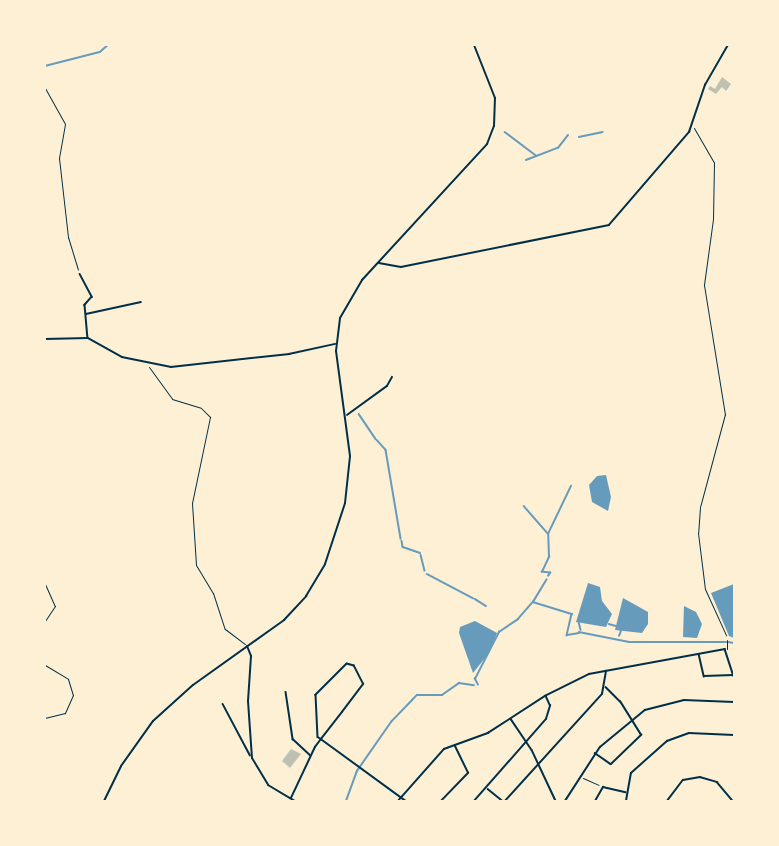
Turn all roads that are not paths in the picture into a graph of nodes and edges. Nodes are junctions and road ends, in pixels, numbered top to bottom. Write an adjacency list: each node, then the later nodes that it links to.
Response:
1 (474, 45): 3 (main road)
2 (728, 45): 3 (street)
3 (378, 262): 9 (main road)
4 (80, 274): 6 (street)
5 (141, 302): 6 (street)
6 (86, 314): 7 (street)
7 (88, 338): 8 (street); 9 (street)
8 (45, 339)
9 (336, 344): 11 (main road)
10 (392, 377): 11 (street)
11 (347, 415): 13 (main road)
12 (727, 640): 14 (lane)
13 (247, 646): 30 (main road); 38 (main road)
14 (727, 650): 15 (street); 17 (street)
15 (699, 654): 16 (street); 17 (street)
16 (606, 670): 18 (street); 20 (street)
17 (734, 676)
18 (605, 687): 24 (street); 32 (street)
19 (286, 692): 31 (street)
20 (545, 696): 23 (street); 27 (street)
21 (734, 702): 24 (street)
22 (223, 704): 30 (street)
23 (511, 719): 27 (street); 28 (street)
24 (630, 720): 29 (street); 29 (street)
25 (734, 735): 34 (street)
26 (321, 739): 26 (street); 31 (street); 36 (street)
27 (528, 744): 32 (street); 33 (street)
28 (455, 745): 36 (street); 42 (street)
29 (595, 753): 46 (street)
30 (252, 755): 35 (main road)
31 (310, 756): 35 (street)
32 (539, 764): 44 (street); 45 (street)
33 (486, 788): 43 (street); 44 (street)
34 (626, 792): 47 (street); 48 (street)
35 (290, 798): 39 (main road)
36 (403, 798): 40 (street); 41 (street)
37 (731, 800): 49 (street)
38 (104, 801)
39 (295, 801)
40 (398, 801)
41 (406, 801)
42 (441, 801)
43 (474, 801)
44 (504, 801)
45 (556, 801)
46 (565, 801)
47 (595, 801)
48 (626, 801)
49 (667, 801)

